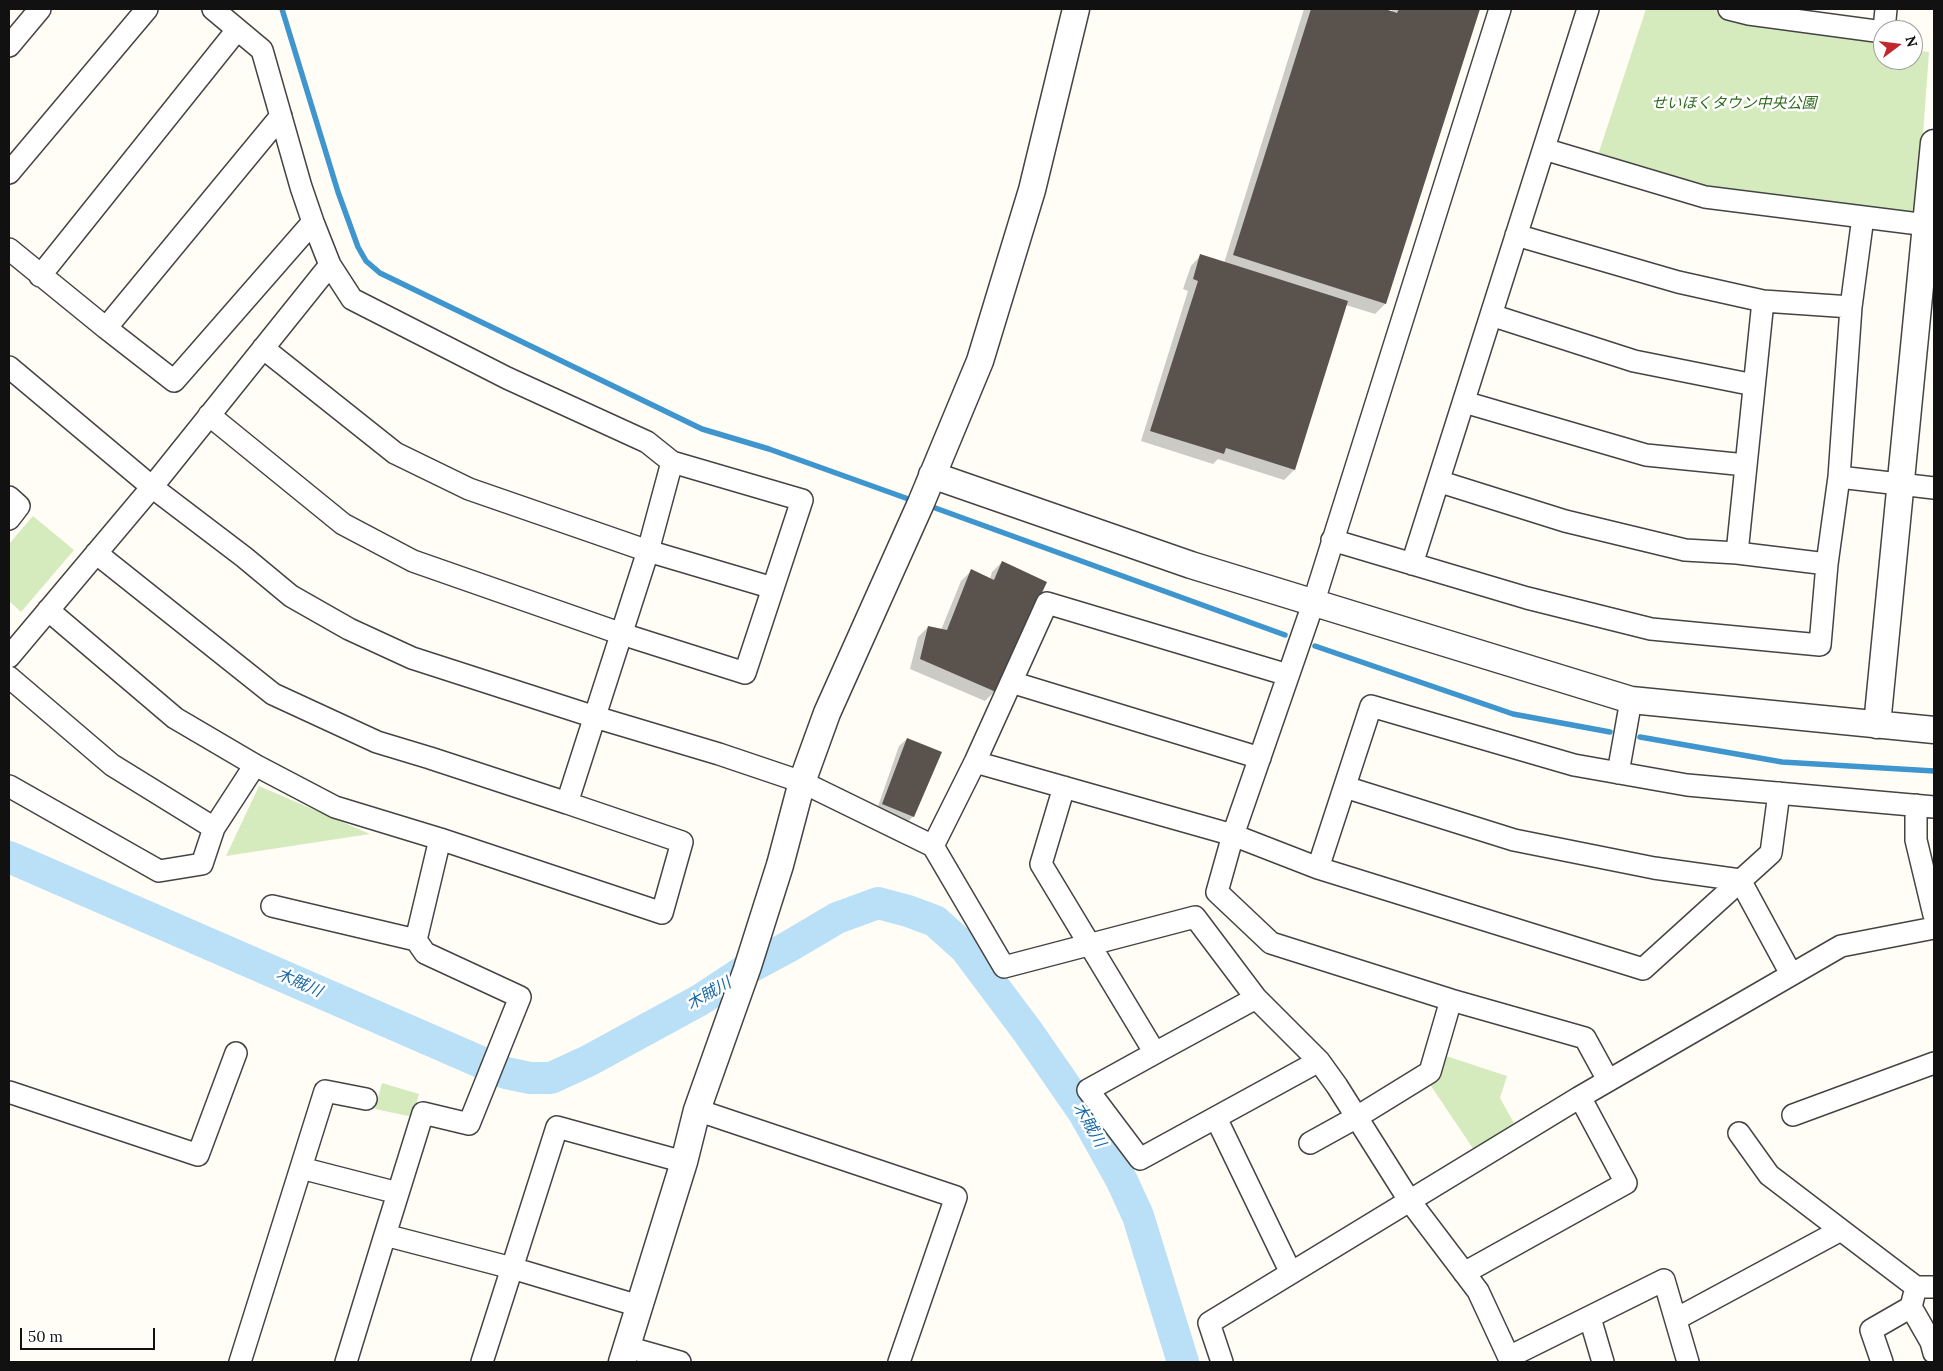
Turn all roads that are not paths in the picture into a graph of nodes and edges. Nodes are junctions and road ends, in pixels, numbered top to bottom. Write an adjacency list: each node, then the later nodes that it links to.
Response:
1 (40, 9): 10 (street)
2 (147, 9): 14 (street)
3 (213, 9): 8 (street)
4 (1076, 9): 33 (street)
5 (1500, 9): 41 (street)
6 (1588, 9): 13 (street)
7 (1729, 9): 9 (street)
8 (237, 30): 11 (street); 21 (street)
9 (1873, 30)
10 (11, 40)
11 (281, 116): 16 (street); 25 (street)
12 (1934, 143): 17 (street)
13 (1544, 148): 15 (street); 18 (street)
14 (9, 173)
15 (1863, 217): 17 (street); 23 (street)
16 (314, 222): 20 (street); 25 (street)
17 (1927, 225): 36 (street)
18 (1516, 235): 22 (street); 24 (street)
19 (9, 249): 21 (street)
20 (330, 265): 26 (street); 31 (street)
21 (40, 276): 25 (street)
22 (1763, 301): 23 (street); 28 (street)
23 (1851, 307): 34 (street)
24 (1491, 315): 28 (street); 29 (street)
25 (106, 328)
26 (263, 348): 30 (street); 42 (street)
27 (9, 367): 37 (street)
28 (1754, 384): 32 (street)
29 (1464, 402): 32 (street); 45 (street)
30 (209, 415): 37 (street); 50 (street)
31 (672, 462): 42 (street); 47 (street)
32 (1746, 465): 44 (street)
33 (932, 475): 48 (street); 63 (street)
34 (1839, 478): 36 (street); 46 (street)
35 (1444, 483): 44 (street)
36 (1901, 484): 38 (street); 57 (street)
37 (152, 487): 43 (street); 56 (street)
38 (1934, 488)
39 (9, 497): 40 (street)
40 (9, 519)
41 (1332, 540): 45 (street); 48 (street)
42 (648, 551): 47 (street); 50 (street)
43 (96, 553): 49 (street); 68 (street)
44 (1737, 553): 46 (street)
45 (1412, 564): 46 (street)
46 (1827, 564)
47 (773, 588): 50 (street)
48 (1313, 604): 52 (street); 55 (street)
49 (48, 610): 51 (street); 61 (street)
50 (622, 634): 56 (street)
51 (9, 658)
52 (1288, 675): 54 (street); 59 (street)
53 (9, 677): 70 (street)
54 (1011, 682): 59 (street); 60 (street)
55 (1631, 700): 57 (street); 62 (street)
56 (595, 717): 63 (street); 68 (street)
57 (1877, 725): 58 (street)
58 (1934, 730)
59 (1260, 758): 71 (street)
60 (975, 762): 66 (street); 73 (street)
61 (255, 765): 70 (street); 72 (street)
62 (1618, 773): 65 (street); 67 (street)
63 (802, 782): 73 (street); 92 (street)
64 (9, 786): 70 (street)
65 (1345, 786): 74 (street); 75 (street)
66 (1064, 787): 71 (street); 80 (street)
67 (1780, 794): 69 (street); 75 (street)
68 (567, 803): 72 (street)
69 (1925, 806): 77 (street)
70 (214, 828)
71 (1233, 835): 74 (street); 83 (street)
72 (440, 840): 79 (street)
73 (933, 846): 80 (street)
74 (1318, 868): 75 (street)
75 (1740, 880): 81 (street)
76 (272, 906): 79 (street)
77 (1934, 915)
78 (1934, 928): 81 (street)
79 (416, 940): 100 (street)
80 (1090, 944): 82 (street); 85 (street)
81 (1791, 974): 88 (street)
82 (1256, 998): 85 (street); 86 (street)
83 (1452, 1000): 88 (street); 94 (street)
84 (236, 1053): 89 (street)
85 (1155, 1053): 95 (street)
86 (1319, 1061): 94 (street); 95 (street)
87 (1934, 1063): 93 (street)
88 (1608, 1080): 90 (street)
89 (9, 1092)
90 (1580, 1097): 101 (street); 106 (street)
91 (366, 1099): 99 (street)
92 (697, 1110): 98 (street); 118 (street)
93 (1793, 1115)
94 (1357, 1117): 97 (street); 101 (street)
95 (1216, 1118): 105 (street)
96 (1739, 1133): 102 (street)
97 (1310, 1143)
98 (684, 1162): 104 (street); 108 (street)
99 (301, 1168): 100 (street); 114 (street)
100 (398, 1193): 103 (street)
101 (1410, 1200): 105 (street); 106 (street)
102 (1840, 1230): 107 (street); 110 (street)
103 (385, 1235): 104 (street); 115 (street)
104 (512, 1268): 108 (street); 116 (street)
105 (1292, 1272): 119 (street)
106 (1464, 1273): 113 (street)
107 (1921, 1294): 111 (street); 122 (street)
108 (639, 1306): 112 (street)
109 (1590, 1318): 110 (street); 113 (street); 120 (street)
110 (1676, 1319): 121 (street)
111 (1934, 1353)
112 (624, 1354): 117 (street)
113 (1510, 1360)
114 (240, 1362)
115 (346, 1362)
116 (482, 1362)
117 (680, 1362)
118 (899, 1362)
119 (1222, 1362)
120 (1603, 1362)
121 (1688, 1362)
122 (1882, 1362)

